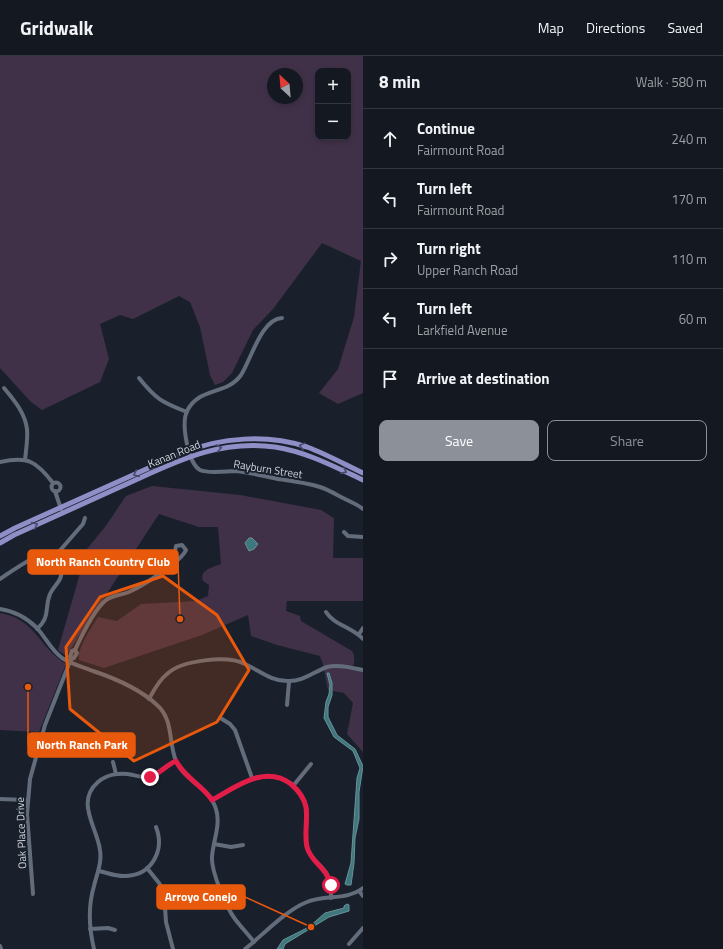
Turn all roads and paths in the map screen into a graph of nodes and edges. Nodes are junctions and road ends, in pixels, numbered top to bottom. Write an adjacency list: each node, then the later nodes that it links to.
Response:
1 (282, 318): 4 (street)
2 (139, 378): 4 (street)
3 (4, 388): 6 (street)
4 (187, 412): 5 (street, Rayburn Street)
5 (190, 453): 8 (main road, Kanan Road, one-way to 5); 9 (main road, Kanan Road, one-way to 9); 12 (main road, Kanan Road); 13 (street, Rayburn Street)
6 (25, 460): 7 (street); 10 (street)
7 (0, 462)
8 (363, 473)
9 (363, 480)
10 (53, 483): 11 (street); 11 (street)
11 (55, 491): 12 (street)
12 (62, 510): 16 (main road, Kanan Road); 18 (main road, Kanan Road, one-way to 12)
13 (363, 510)
14 (85, 518): 19 (street)
15 (344, 532): 17 (street)
16 (0, 536)
17 (363, 537)
18 (0, 543)
19 (56, 555): 21 (street); 25 (street)
20 (173, 563): 28 (street, Oak Place Drive)
21 (0, 579)
22 (0, 609): 25 (street)
23 (326, 612): 26 (street)
24 (363, 628): 26 (street)
25 (37, 629): 28 (street)
26 (359, 634): 27 (street)
27 (363, 639)
28 (70, 660): 31 (street); 41 (street, Oak Place Drive)
29 (363, 670): 30 (street)
30 (289, 682): 31 (street); 32 (street)
31 (149, 699): 34 (street)
32 (287, 706)
33 (222, 719): 38 (street)
34 (176, 761): 37 (street); 42 (street)
35 (113, 762): 37 (street)
36 (312, 764): 39 (street)
37 (116, 774): 47 (street)
38 (252, 778): 39 (street); 42 (street)
39 (293, 786): 51 (street)
40 (0, 799): 41 (street)
41 (27, 800): 49 (street, Oak Place Drive)
42 (212, 800): 44 (street)
43 (156, 827): 46 (street)
44 (214, 844): 45 (street); 55 (street)
45 (243, 845)
46 (147, 868): 47 (street); 60 (street)
47 (99, 871): 53 (street)
48 (361, 890): 50 (street); 51 (street)
49 (33, 894)
50 (363, 896)
51 (331, 898): 55 (street)
52 (363, 928): 56 (street)
53 (90, 929): 54 (street); 59 (street)
54 (115, 930)
55 (254, 942): 61 (street)
56 (349, 944)
57 (0, 946): 58 (street)
58 (1, 949)
59 (94, 949)
60 (173, 949)
61 (246, 949)

